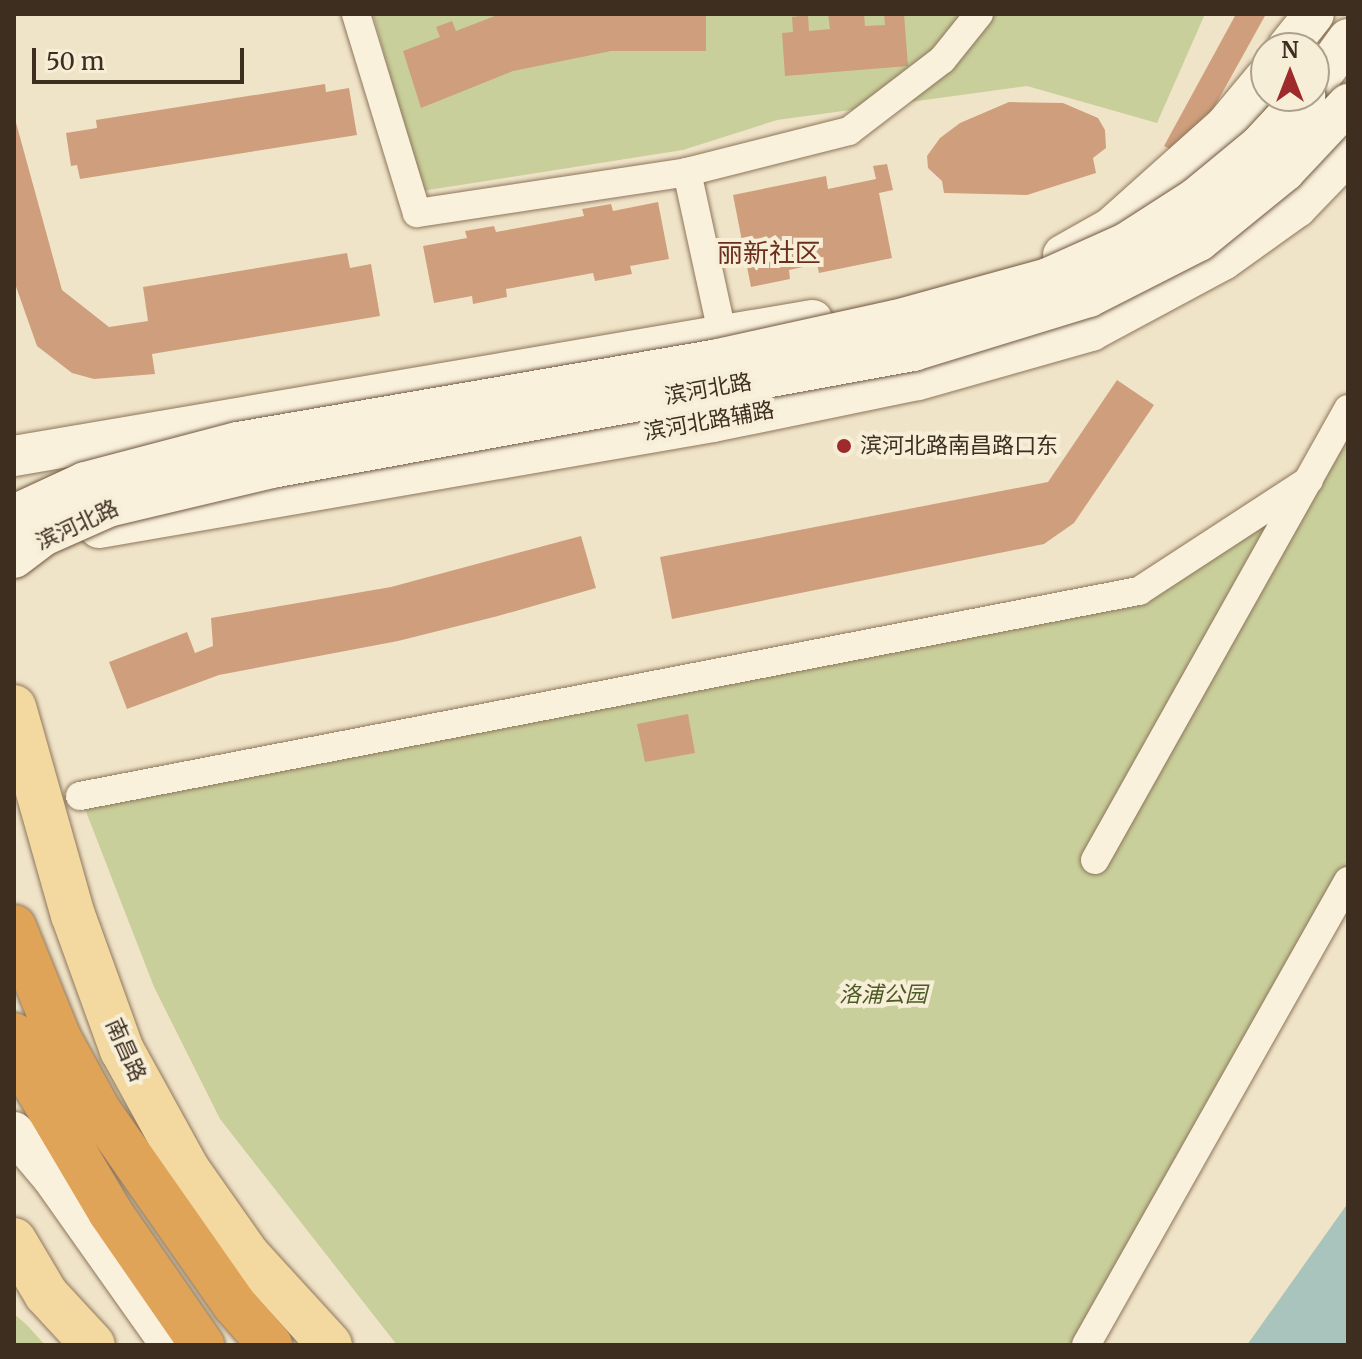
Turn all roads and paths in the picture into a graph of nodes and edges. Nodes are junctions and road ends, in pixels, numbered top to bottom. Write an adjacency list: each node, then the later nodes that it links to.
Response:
1 (356, 14): 11 (street)
2 (979, 14): 11 (street)
3 (1314, 14): 4 (main road)
4 (1300, 32)
5 (1348, 39): 6 (main road)
6 (1330, 64)
7 (1250, 96): 13 (main road)
8 (1348, 104): 21 (main road, 滨河北路, bridge)
9 (1290, 112): 12 (main road, 滨河北路, bridge)
10 (1348, 154): 20 (main road, 滨河北路辅路)
11 (687, 172): 13 (street)
12 (896, 320): 17 (main road, bridge); 19 (main road, 滨河北路, bridge)
13 (722, 336): 14 (street); 16 (main road)
14 (734, 383)
15 (1348, 409): 18 (street)
16 (14, 456)
17 (14, 462)
18 (1309, 480): 23 (street); 24 (street)
19 (14, 515)
20 (14, 550)
21 (14, 558)
22 (14, 707): 35 (main road, 南昌路)
23 (80, 796)
24 (1095, 860)
25 (1348, 881): 36 (street)
26 (14, 927): 34 (highway)
27 (14, 1035): 33 (highway)
28 (14, 1132): 32 (main road)
29 (14, 1240): 30 (main road)
30 (30, 1286): 31 (main road)
31 (93, 1345)
32 (171, 1345)
33 (202, 1345)
34 (270, 1345)
35 (330, 1345)
36 (1086, 1345)

